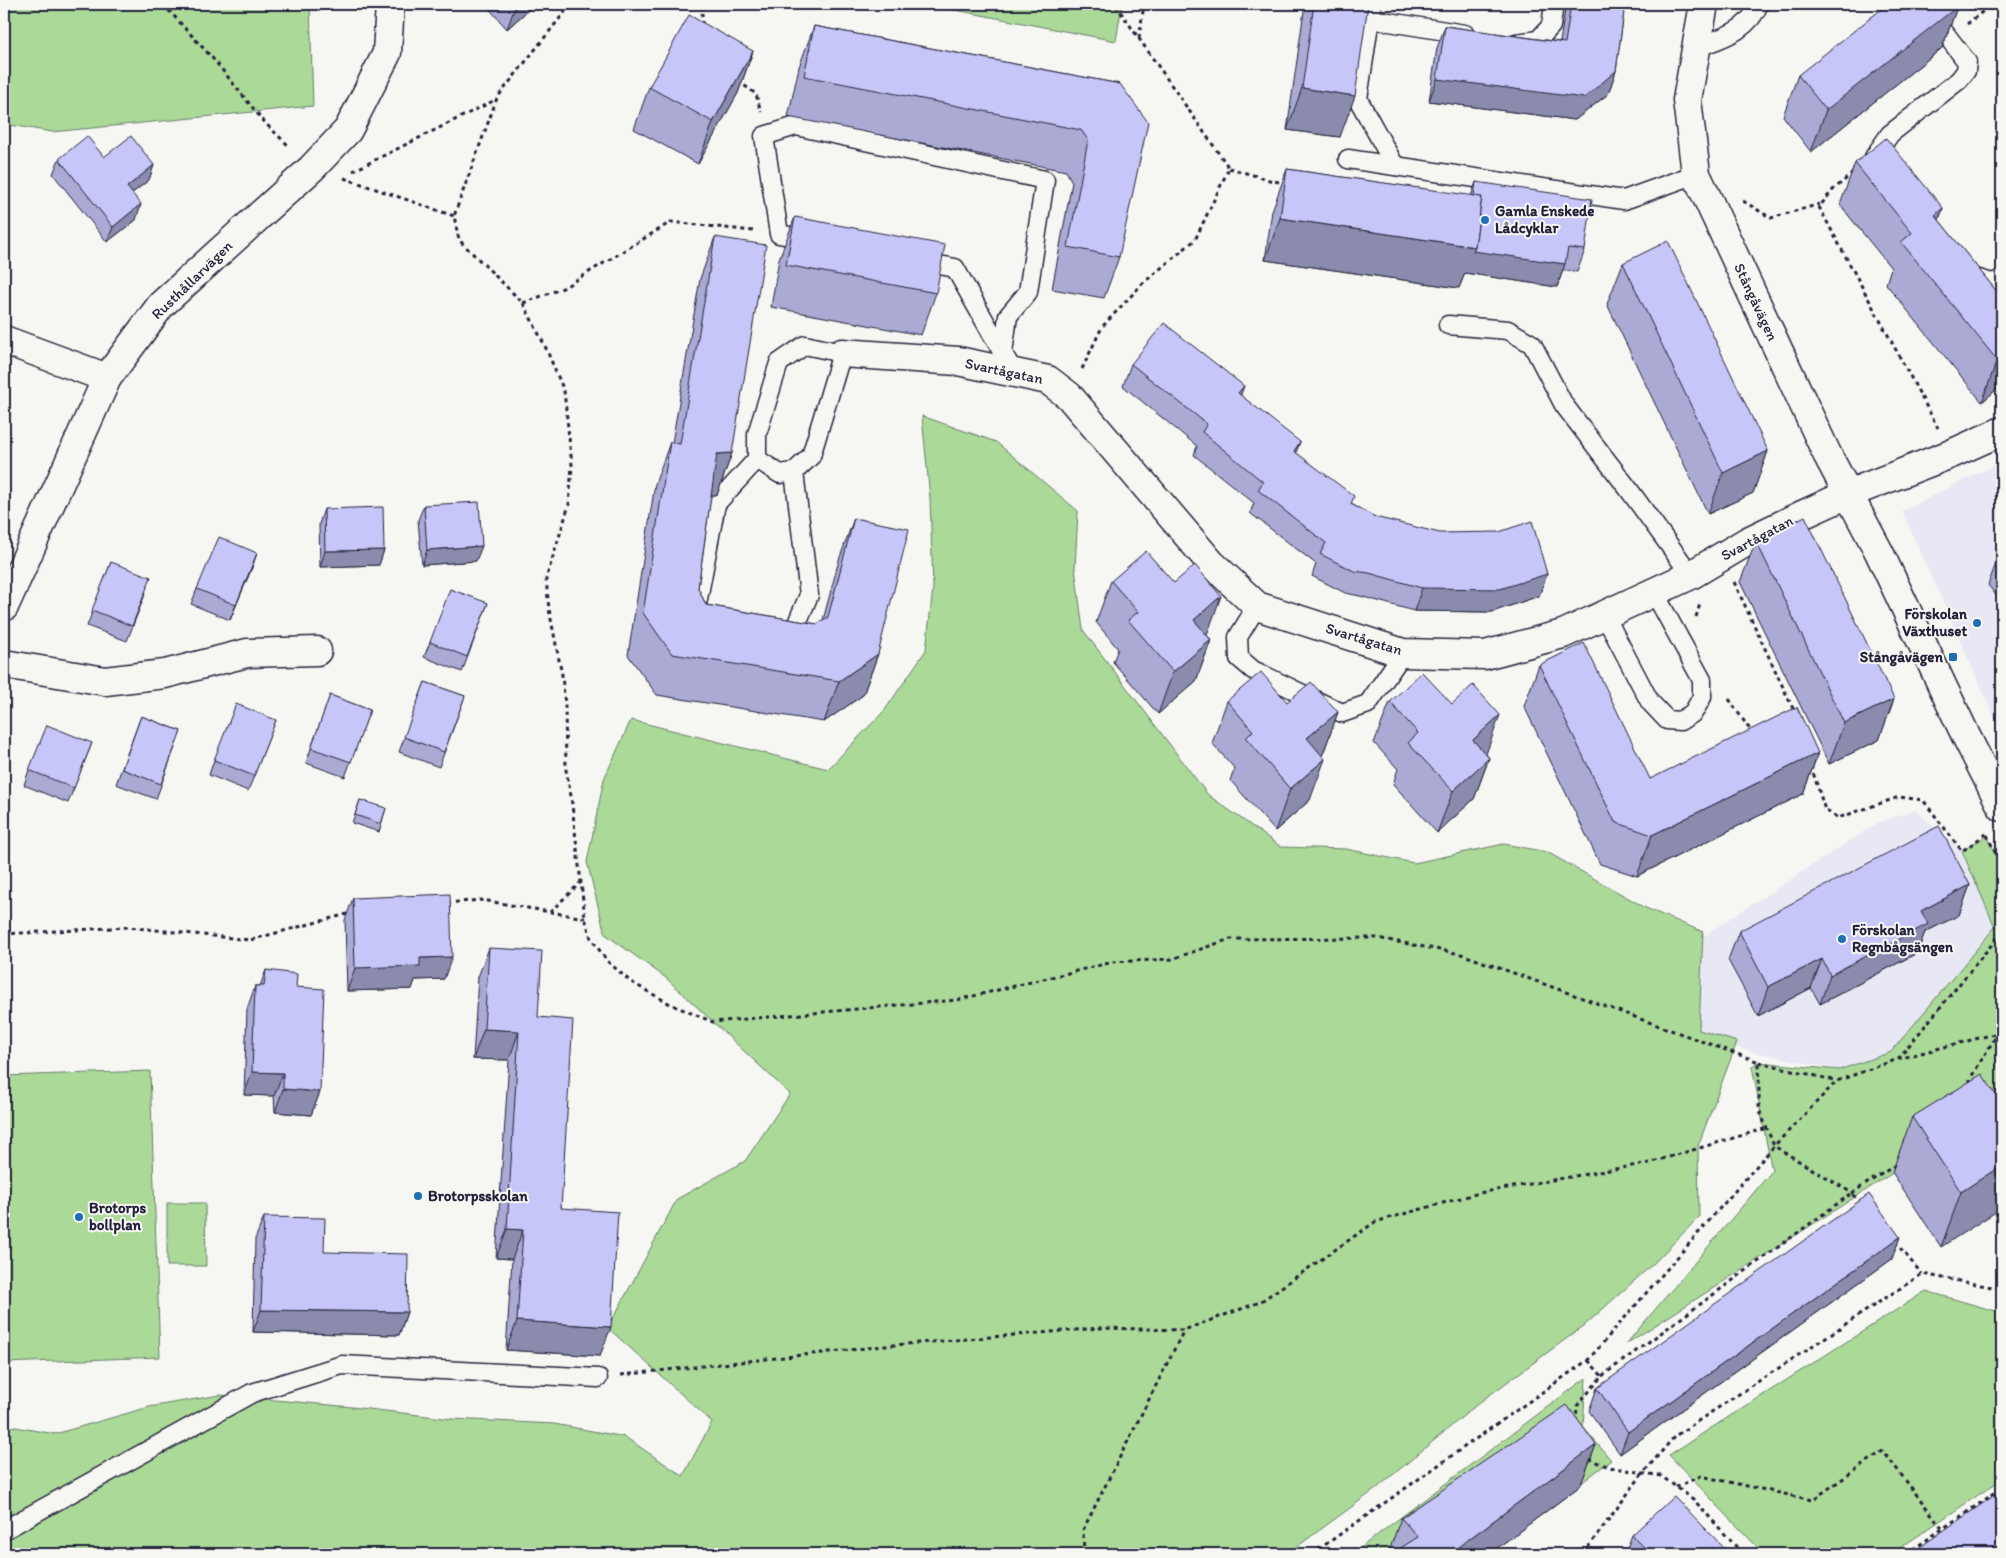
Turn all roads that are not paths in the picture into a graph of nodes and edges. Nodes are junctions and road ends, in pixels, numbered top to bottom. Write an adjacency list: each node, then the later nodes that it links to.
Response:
1 (390, 4): 22 (street, Rusthållarvägen)
2 (1554, 4): 8 (lane)
3 (1704, 4): 9 (street, Stångåvägen)
4 (1759, 4): 9 (lane)
5 (1371, 11): 7 (lane); 11 (lane)
6 (1938, 24): 12 (lane)
7 (1483, 37)
8 (1501, 40)
9 (1695, 48): 13 (street, Stångåvägen)
10 (1348, 159): 11 (lane)
11 (1395, 166): 13 (lane)
12 (1886, 173)
13 (1696, 174): 26 (street, Stångåvägen)
14 (827, 243): 21 (lane)
15 (906, 258): 21 (lane)
16 (1952, 259): 17 (lane)
17 (2002, 279)
18 (1448, 324): 27 (lane)
19 (4, 340): 22 (street)
20 (842, 353): 21 (street, Svartågatan); 24 (lane); 25 (lane)
21 (1009, 363): 29 (street, Svartågatan)
22 (107, 378): 30 (street, Rusthållarvägen)
23 (2002, 431): 26 (street, Svartågatan)
24 (757, 459): 25 (lane); 32 (lane)
25 (794, 472): 33 (lane)
26 (1848, 494): 27 (street, Svartågatan); 37 (street, Stångåvägen)
27 (1697, 585): 28 (street, Svartågatan)
28 (1654, 592): 31 (street, Svartågatan); 31 (lane)
29 (1257, 606): 35 (street, Svartågatan); 35 (lane)
30 (4, 608)
31 (1604, 614): 35 (street, Svartågatan)
32 (713, 625)
33 (770, 638)
34 (317, 651): 36 (street)
35 (1403, 653)
36 (4, 664)
37 (2002, 807)
38 (598, 1378): 39 (lane)
39 (4, 1530)

